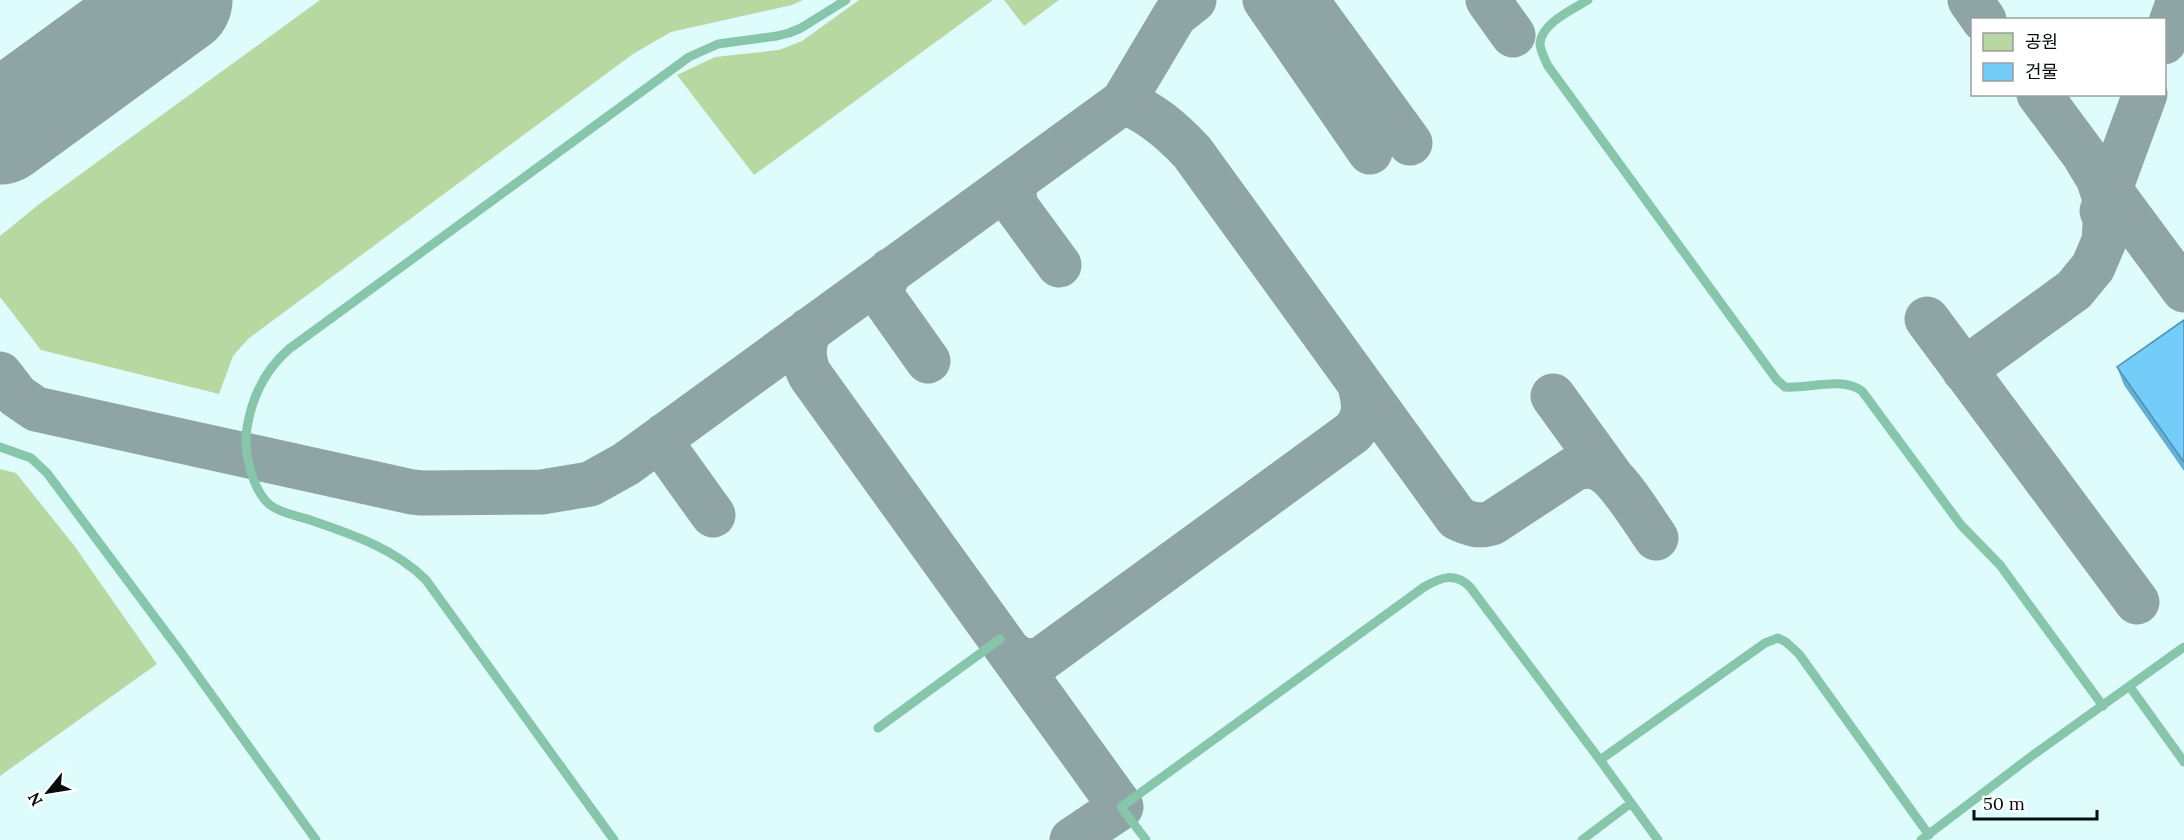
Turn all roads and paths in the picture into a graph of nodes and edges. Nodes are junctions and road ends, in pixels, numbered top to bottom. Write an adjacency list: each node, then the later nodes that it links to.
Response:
1 (846, 0): 14 (lane)
2 (1588, 0): 7 (lane)
3 (0, 447): 13 (lane)
4 (1000, 639): 8 (lane)
5 (2184, 647): 6 (lane)
6 (2130, 687): 7 (lane); 10 (lane)
7 (2103, 706): 12 (lane)
8 (878, 728)
9 (1600, 760): 11 (lane); 12 (lane); 15 (lane)
10 (2184, 762)
11 (1631, 803): 16 (lane); 17 (lane)
12 (1925, 837)
13 (316, 840)
14 (614, 840)
15 (1146, 840)
16 (1582, 840)
17 (1658, 840)

